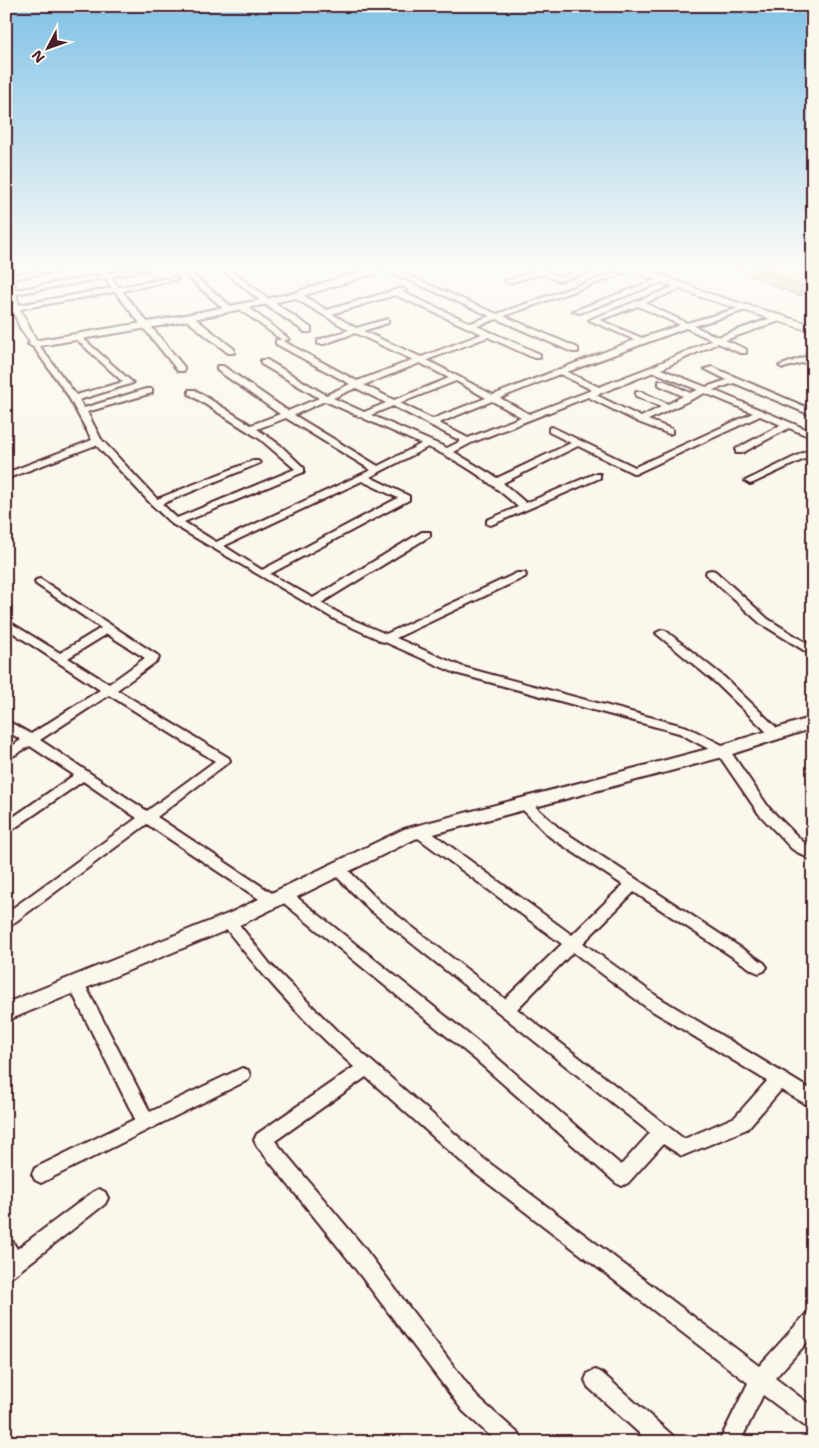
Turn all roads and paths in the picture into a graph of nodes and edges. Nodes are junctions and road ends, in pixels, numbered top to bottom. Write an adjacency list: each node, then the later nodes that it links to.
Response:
1 (29, 336): 18 (street)
2 (78, 336): 18 (street); 45 (street)
3 (154, 336): 28 (street)
4 (211, 336): 20 (street)
5 (277, 336): 35 (street)
6 (340, 336): 17 (street)
7 (368, 336): 24 (street)
8 (485, 336): 24 (street)
9 (492, 336): 22 (street)
10 (541, 336): 19 (street)
11 (630, 336): 15 (street)
12 (653, 336): 15 (street)
13 (709, 336): 16 (street)
14 (731, 336): 16 (street)
15 (641, 340): 31 (street)
16 (719, 340): 21 (street); 29 (street)
17 (321, 342)
18 (33, 344): 45 (street)
19 (575, 350)
20 (231, 351)
21 (743, 351)
22 (537, 356)
23 (813, 357): 26 (street)
24 (420, 360): 32 (street); 35 (street)
25 (264, 362): 43 (street)
26 (783, 366)
27 (220, 368): 51 (street)
28 (181, 369)
29 (654, 369): 36 (street); 38 (street)
30 (709, 369): 33 (street)
31 (561, 372): 38 (street); 44 (street)
32 (456, 378): 44 (street); 46 (street)
33 (734, 380): 36 (street); 50 (street)
34 (662, 383): 42 (street)
35 (359, 384): 43 (street); 46 (street)
36 (703, 390): 42 (street); 49 (street)
37 (149, 391): 48 (street)
38 (600, 391): 41 (street)
39 (192, 392): 57 (street)
40 (639, 394): 47 (street)
41 (590, 395): 53 (street); 54 (street)
42 (690, 396): 47 (street)
43 (325, 398): 51 (street); 52 (street)
44 (493, 398): 53 (street); 55 (street)
45 (73, 399): 48 (street)
46 (394, 402): 52 (street); 55 (street)
47 (668, 407): 54 (street)
48 (82, 411): 62 (street)
49 (760, 413): 56 (street); 63 (street)
50 (813, 413)
51 (287, 415): 57 (street); 69 (street)
52 (364, 415): 64 (street)
53 (527, 417): 61 (street)
54 (641, 420): 59 (street)
55 (434, 422): 61 (street)
56 (788, 425): 60 (street); 67 (street)
57 (249, 429): 77 (street)
58 (552, 430): 63 (street)
59 (669, 431)
60 (813, 435)
61 (468, 441): 66 (street)
62 (98, 442): 70 (street); 75 (street)
63 (578, 443): 74 (street)
64 (427, 444): 66 (street); 69 (street)
65 (813, 451): 73 (street)
66 (447, 452): 74 (street)
67 (739, 452)
68 (254, 463): 75 (street)
69 (378, 470): 72 (street)
70 (6, 476)
71 (597, 476): 76 (street)
72 (361, 477): 80 (street); 82 (street)
73 (750, 481)
74 (497, 482): 76 (street)
75 (155, 503): 77 (street)
76 (525, 508): 78 (street)
77 (176, 522): 80 (street)
78 (491, 522)
79 (426, 534): 85 (street)
80 (216, 546): 82 (street)
81 (711, 573): 90 (street)
82 (262, 574): 85 (street)
83 (521, 575): 89 (street)
84 (40, 582): 87 (street)
85 (314, 603): 89 (street)
86 (6, 623): 91 (street)
87 (107, 629): 91 (street); 92 (street)
88 (662, 632): 95 (street)
89 (384, 639): 97 (street)
90 (813, 652)
91 (60, 660): 92 (street)
92 (109, 690): 96 (street); 101 (street)
93 (813, 722): 95 (street)
94 (6, 724): 96 (street)
95 (776, 734): 97 (street)
96 (31, 740): 98 (street); 99 (street)
97 (722, 751): 100 (street); 104 (street)
98 (6, 756)
99 (83, 775): 101 (street); 102 (street)
100 (524, 804): 103 (street); 106 (street)
101 (146, 817): 107 (street); 108 (street)
102 (6, 829)
103 (419, 831): 105 (street); 110 (street)
104 (813, 856)
105 (338, 869): 107 (street); 113 (street)
106 (633, 884): 110 (street); 111 (street)
107 (278, 898): 109 (street); 120 (street)
108 (6, 921)
109 (229, 922): 112 (street); 115 (street)
110 (572, 944): 113 (street); 117 (street)
111 (759, 967)
112 (76, 984): 114 (street); 119 (street)
113 (506, 1009): 120 (street)
114 (6, 1012)
115 (367, 1067): 126 (street); 128 (street)
116 (242, 1075): 119 (street)
117 (780, 1079): 118 (street); 120 (street)
118 (813, 1100)
119 (146, 1122): 121 (street)
120 (662, 1132)
121 (42, 1174)
122 (99, 1198): 123 (street)
123 (9, 1260)
124 (813, 1321): 126 (street)
125 (595, 1380): 129 (street)
126 (760, 1380): 127 (street); 130 (street)
127 (813, 1420)
128 (513, 1442)
129 (666, 1442)
130 (729, 1442)

